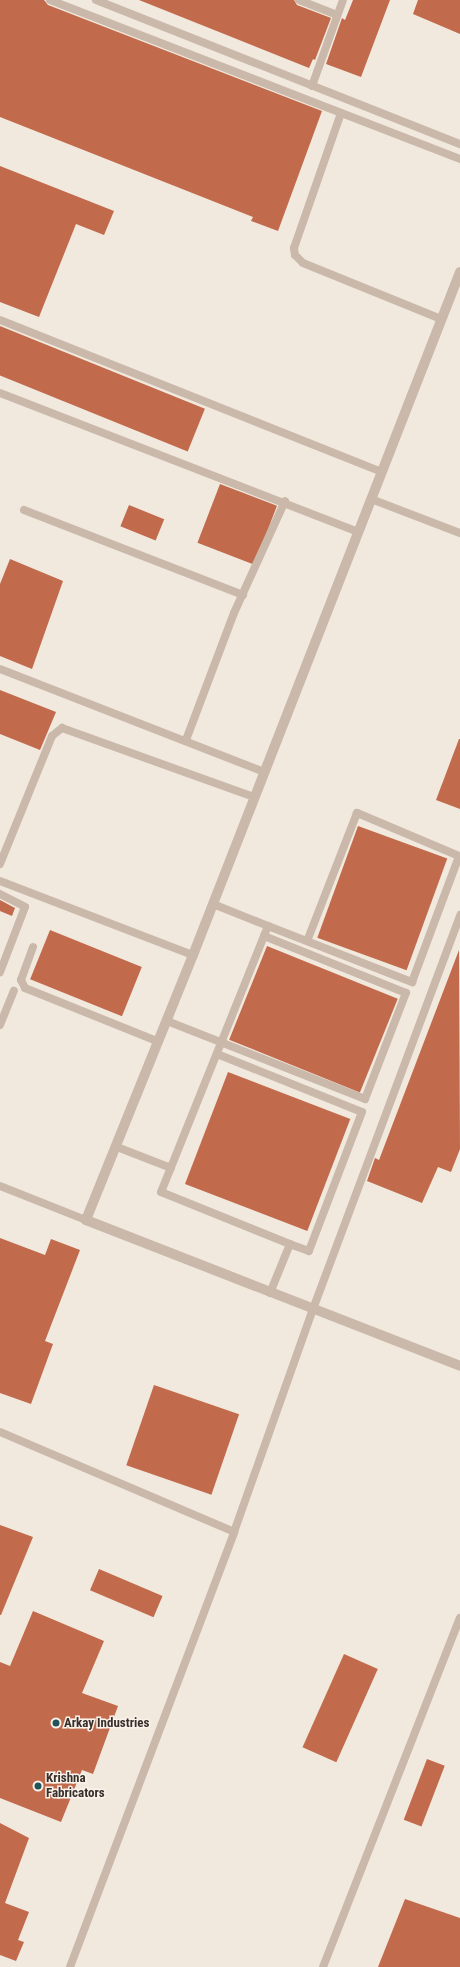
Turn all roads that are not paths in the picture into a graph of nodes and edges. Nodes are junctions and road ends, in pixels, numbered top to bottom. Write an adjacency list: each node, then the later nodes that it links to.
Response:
1 (50, 0): 7 (lane)
2 (96, 0): 6 (lane)
3 (299, 0): 5 (lane)
4 (343, 0): 5 (lane)
5 (337, 15): 6 (lane)
6 (312, 86): 8 (lane)
7 (341, 113): 9 (lane); 12 (lane)
8 (460, 144)
9 (460, 160)
10 (460, 272): 12 (street)
11 (0, 320): 14 (lane)
12 (441, 320): 14 (street)
13 (0, 393): 16 (lane)
14 (381, 472): 15 (street)
15 (372, 499): 18 (street); 19 (lane)
16 (285, 501): 18 (lane); 20 (lane)
17 (24, 510): 20 (lane)
18 (358, 532): 23 (street)
19 (460, 532)
20 (243, 595): 22 (lane)
21 (0, 669): 22 (lane)
22 (186, 740): 23 (lane)
23 (264, 772): 24 (street)
24 (254, 797): 25 (lane); 28 (street)
25 (0, 864)
26 (0, 881): 34 (lane)
27 (0, 894): 35 (lane)
28 (213, 904): 30 (lane); 34 (street)
29 (460, 915): 48 (lane)
30 (268, 926): 31 (lane); 32 (lane)
31 (264, 936): 40 (lane); 40 (lane)
32 (307, 941): 32 (lane)
33 (33, 948): 39 (lane)
34 (193, 955): 37 (street)
35 (0, 972)
36 (14, 991): 38 (lane)
37 (167, 1021): 39 (street); 40 (lane)
38 (0, 1025)
39 (159, 1042): 42 (street)
40 (222, 1043): 41 (lane)
41 (217, 1054): 43 (lane); 46 (lane)
42 (117, 1147): 43 (lane); 45 (street)
43 (171, 1168): 46 (lane)
44 (0, 1186): 45 (lane)
45 (86, 1220): 47 (street)
46 (290, 1244): 47 (lane)
47 (270, 1293): 48 (street)
48 (313, 1310): 49 (street); 51 (lane)
49 (460, 1366)
50 (0, 1432): 51 (lane)
51 (234, 1532): 53 (lane)
52 (460, 1618): 54 (lane)
53 (70, 1967)
54 (323, 1967)

